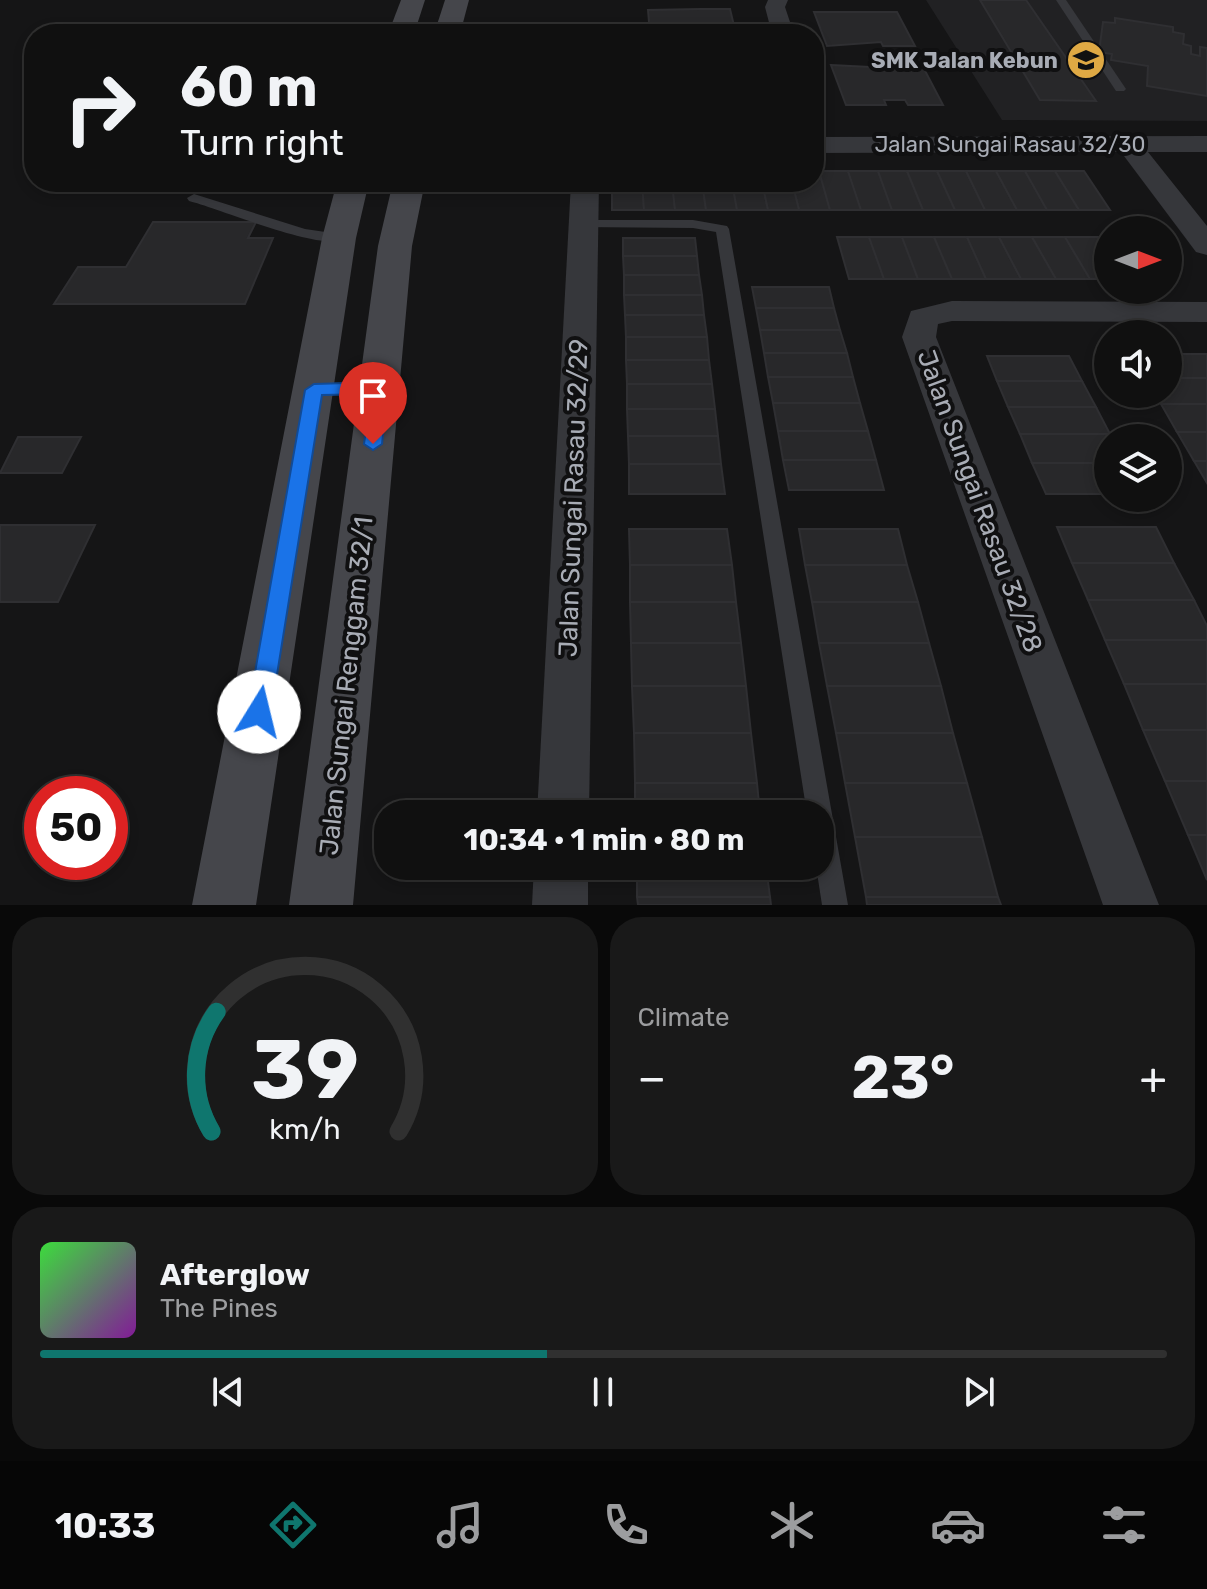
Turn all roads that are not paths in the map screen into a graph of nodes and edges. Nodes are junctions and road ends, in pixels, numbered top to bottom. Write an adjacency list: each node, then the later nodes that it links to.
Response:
1 (413, 0): 5 (main road)
2 (457, 0): 6 (main road)
3 (778, 0): 7 (street)
4 (1061, 0): 8 (lane)
5 (405, 24)
6 (450, 24)
7 (780, 24)
8 (1120, 89)
9 (1128, 144): 10 (street, Jalan Sungai Rasau 32/30); 11 (street, Jalan Sungai Rasau 32/30); 18 (street)
10 (1207, 144)
11 (824, 145)
12 (350, 192): 17 (main road)
13 (407, 192): 20 (main road, Jalan Sungai Renggam 32/1)
14 (585, 192): 16 (street, Jalan Sungai Rasau 32/29)
15 (194, 198): 17 (lane)
16 (584, 224): 22 (street, Jalan Sungai Rasau 32/29); 23 (lane)
17 (339, 238): 21 (main road)
18 (1207, 246)
19 (1207, 312): 30 (street, Jalan Sungai Rasau 32/28)
20 (380, 388): 21 (main road); 27 (main road, Jalan Sungai Renggam 32/1)
21 (314, 390): 26 (main road)
22 (563, 800)
23 (817, 800)
24 (561, 880): 28 (street)
25 (831, 880): 29 (lane)
26 (224, 905)
27 (321, 905)
28 (560, 905)
29 (835, 905)
30 (1131, 905)

